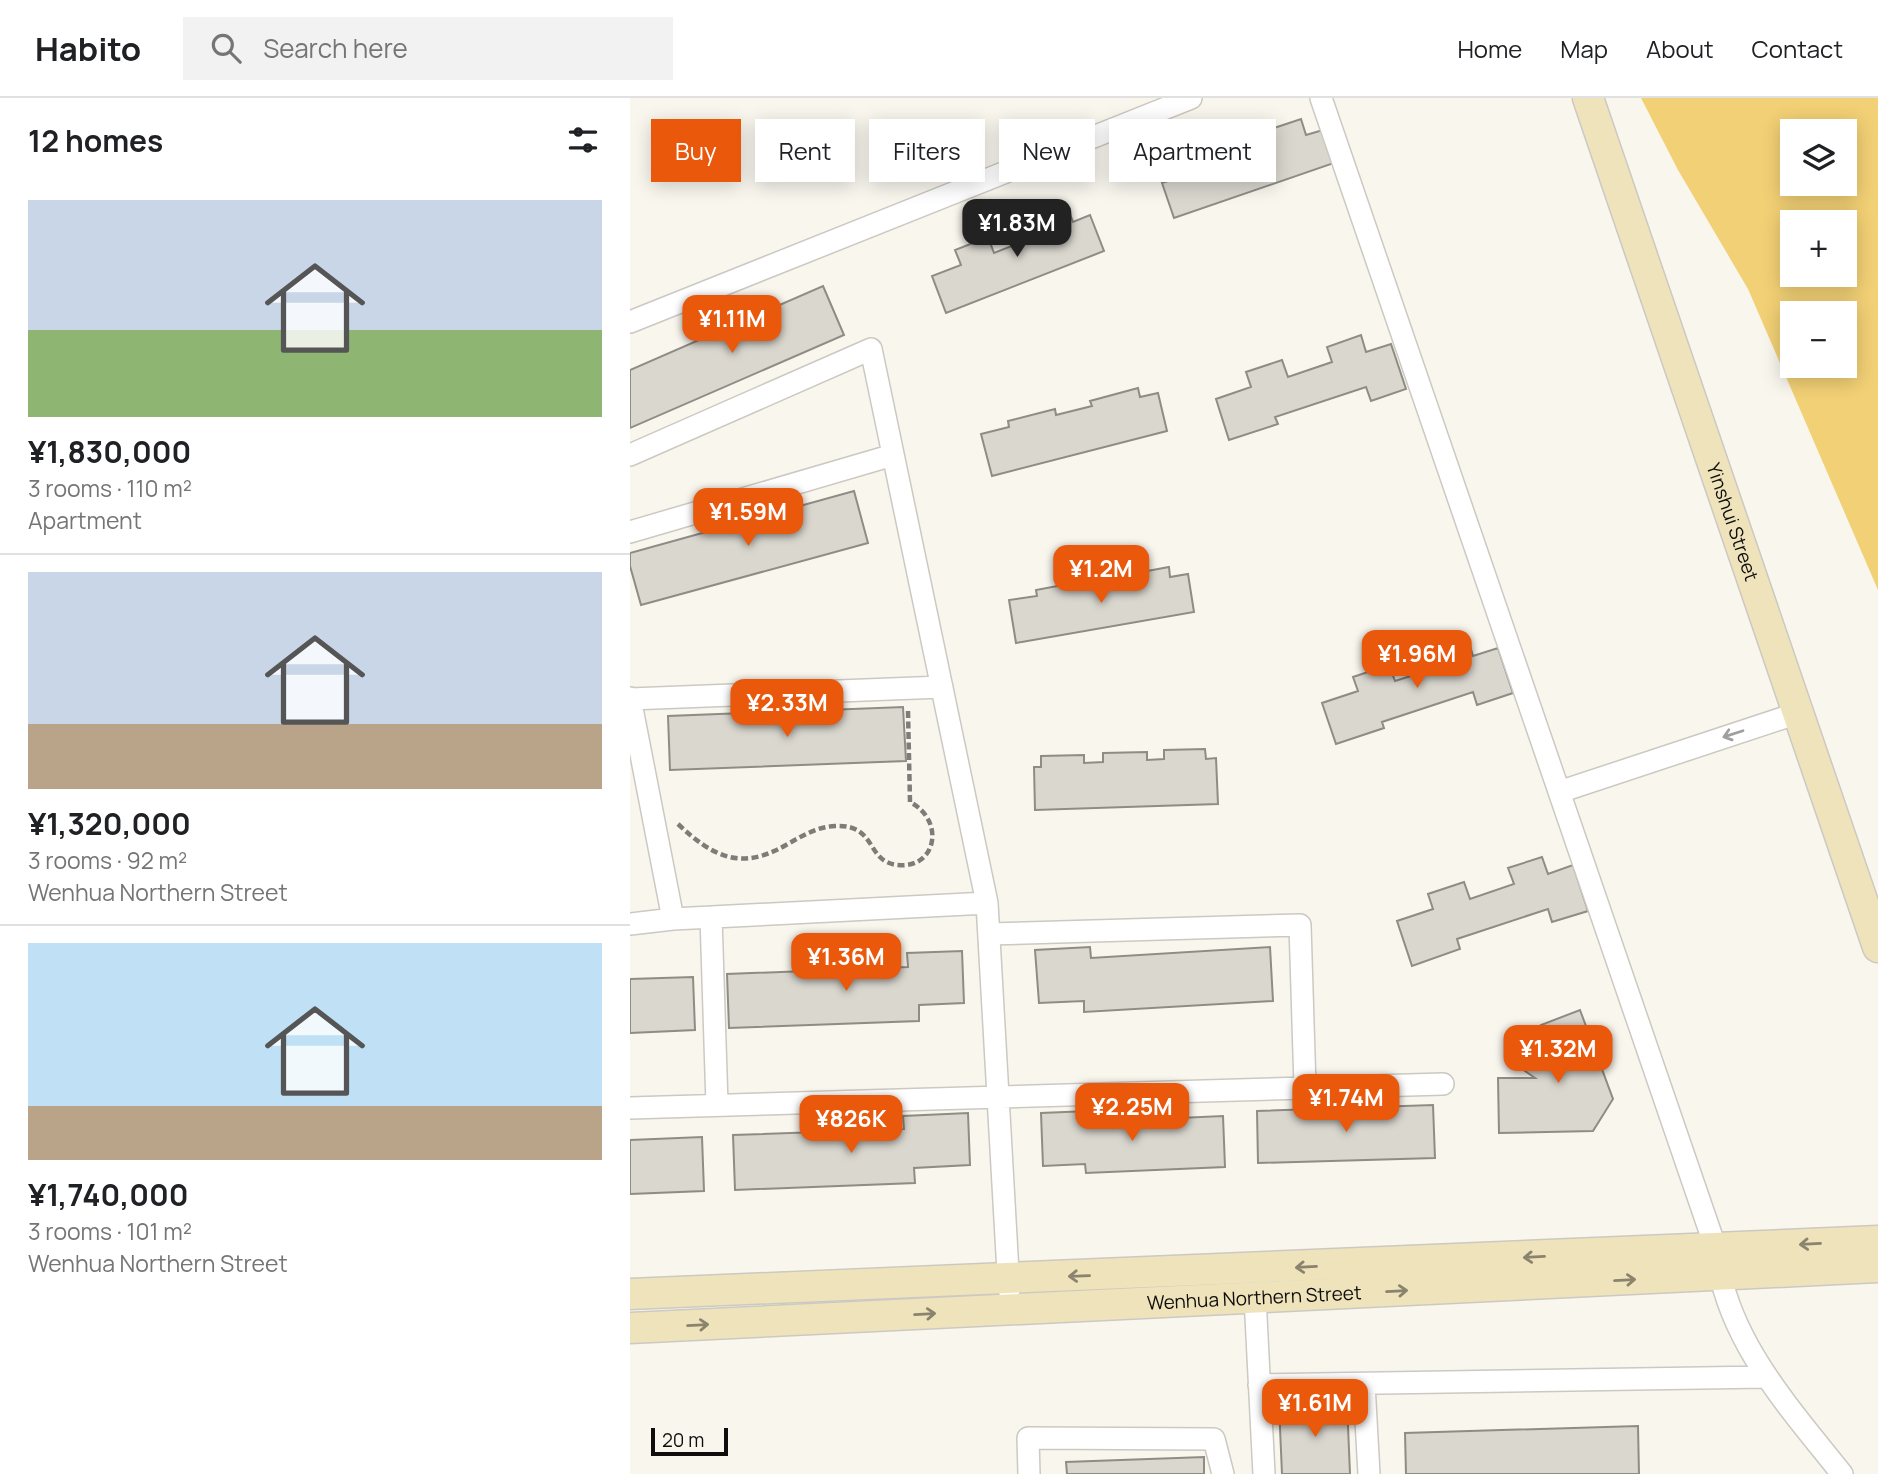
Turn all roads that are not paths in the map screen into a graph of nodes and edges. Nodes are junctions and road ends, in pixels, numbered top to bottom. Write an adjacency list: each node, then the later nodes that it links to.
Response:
1 (1191, 98): 4 (street)
2 (1321, 98): 11 (street)
3 (1588, 98): 10 (main road, Yinshui Street)
4 (630, 322)
5 (630, 455): 6 (street)
6 (893, 455): 7 (street); 8 (street)
7 (630, 532)
8 (942, 687): 9 (street); 12 (street)
9 (630, 699): 14 (street)
10 (1798, 713): 11 (street, one-way to 11); 17 (main road, Yinshui Street)
11 (1559, 792): 24 (street)
12 (987, 903): 13 (street); 16 (street)
13 (711, 917): 14 (street); 21 (street)
14 (673, 919): 15 (street)
15 (630, 924)
16 (989, 934): 19 (street); 20 (street)
17 (1878, 947)
18 (1443, 1084): 19 (street)
19 (1305, 1087): 20 (street)
20 (998, 1095): 21 (street); 26 (street)
21 (717, 1105): 22 (street)
22 (630, 1108)
23 (1878, 1241): 24 (main road, Wenhua Northern Street, one-way to 24)
24 (1718, 1262): 25 (main road, Wenhua Northern Street); 26 (main road, Wenhua Northern Street, one-way to 26); 28 (main road, Wenhua Northern Street, one-way to 24); 31 (street)
25 (1878, 1267)
26 (1008, 1278): 27 (main road, Wenhua Northern Street); 29 (street)
27 (630, 1294)
28 (1255, 1297): 29 (main road, Wenhua Northern Street); 33 (street)
29 (1010, 1309): 30 (main road, Wenhua Northern Street, one-way to 29)
30 (630, 1328)
31 (1765, 1377): 32 (street); 38 (street)
32 (1364, 1384): 33 (street); 37 (street)
33 (1259, 1385): 36 (street)
34 (1029, 1474): 35 (street)
35 (1223, 1474)
36 (1264, 1474)
37 (1370, 1474)
38 (1842, 1474)

